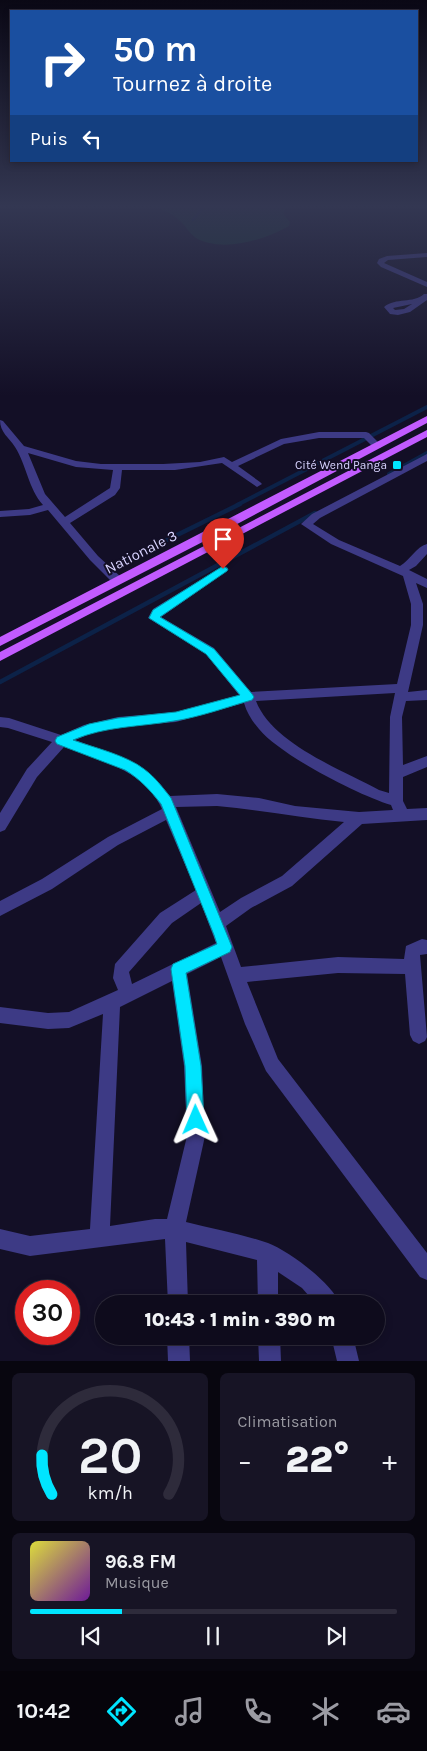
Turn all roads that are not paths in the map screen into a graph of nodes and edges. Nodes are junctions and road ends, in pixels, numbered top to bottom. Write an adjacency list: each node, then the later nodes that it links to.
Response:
1 (391, 270): 2 (street)
2 (427, 285)
3 (427, 296): 4 (street)
4 (420, 302)
5 (427, 419): 8 (main road, Nationale 3)
6 (0, 423): 9 (street)
7 (427, 432): 23 (main road)
8 (377, 446): 11 (street); 20 (main road, Nationale 3)
9 (20, 448): 12 (street); 14 (street)
10 (427, 457): 19 (street)
11 (233, 465): 12 (street); 13 (street)
12 (118, 467): 16 (street)
13 (257, 484)
14 (50, 506): 15 (street); 16 (street)
15 (0, 514)
16 (64, 522): 20 (street)
17 (427, 547): 19 (street)
18 (223, 569): 26 (street)
19 (404, 573): 21 (street); 24 (street)
20 (118, 581): 22 (main road, Nationale 3)
21 (427, 584)
22 (0, 642)
23 (0, 657)
24 (402, 692): 25 (street); 26 (street); 30 (street)
25 (427, 695)
26 (248, 697): 28 (street); 31 (street)
27 (0, 722): 28 (street)
28 (61, 741): 32 (street); 36 (street)
29 (427, 761): 30 (street)
30 (396, 774): 31 (street)
31 (396, 801): 34 (street)
32 (168, 806): 35 (street); 37 (street); 38 (street)
33 (427, 814): 34 (street)
34 (402, 815): 35 (street)
35 (359, 818): 39 (street)
36 (0, 826)
37 (204, 893): 39 (street); 45 (street)
38 (0, 908)
39 (217, 923): 40 (street)
40 (225, 947): 43 (street); 44 (street)
41 (427, 947): 42 (street)
42 (412, 967): 44 (street); 47 (street)
43 (178, 969): 45 (street); 48 (street)
44 (235, 975): 52 (street)
45 (120, 998): 46 (street); 50 (street)
46 (0, 1015)
47 (419, 1035)
48 (175, 1229): 50 (street); 51 (street); 53 (street)
49 (0, 1238): 50 (street)
50 (100, 1238)
51 (267, 1253): 54 (street); 55 (street)
52 (427, 1270)
53 (178, 1295)
54 (268, 1295)
55 (322, 1295)
56 (178, 1345): 59 (street)
57 (269, 1345): 60 (street)
58 (344, 1345): 61 (street)
59 (178, 1361)
60 (270, 1361)
61 (348, 1361)

